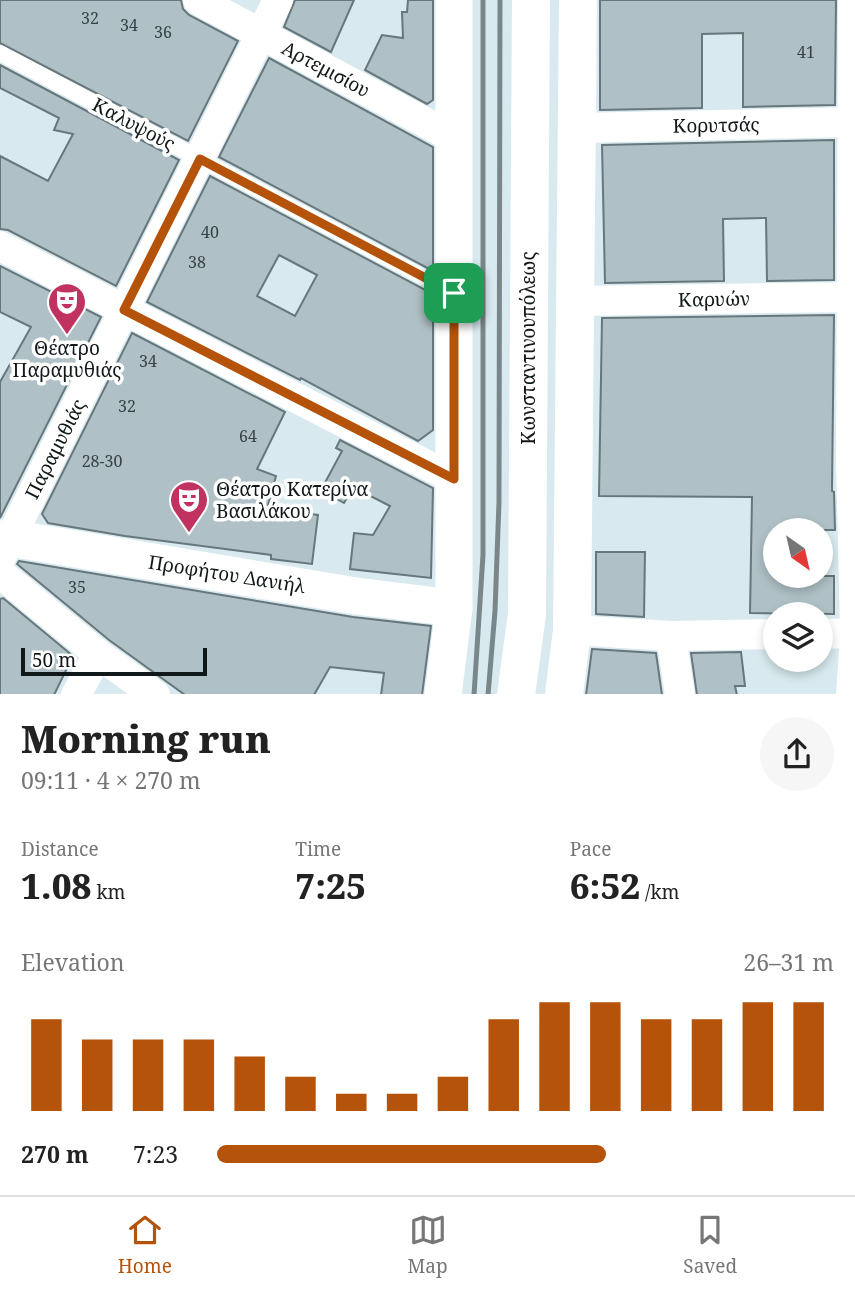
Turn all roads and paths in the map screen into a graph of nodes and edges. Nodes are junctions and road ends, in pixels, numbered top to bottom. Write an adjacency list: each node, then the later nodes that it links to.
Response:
1 (198, 0): 7 (street, Αρτεμισίου)
2 (278, 0): 7 (street, Παραμυθιάς)
3 (454, 0): 11 (street)
4 (531, 0): 32 (main road, Κωνσταντινουπόλεως)
5 (578, 0): 10 (main road)
6 (853, 0): 9 (street)
7 (261, 34): 11 (street, Αρτεμισίου); 12 (street, Παραμυθιάς)
8 (0, 53): 12 (lane, Καλυψούς)
9 (854, 122): 10 (street, Κορυτσάς); 15 (street)
10 (577, 128): 16 (main road)
11 (454, 138): 14 (street)
12 (200, 159): 14 (lane, Καλυψούς); 17 (street, Παραμυθιάς)
13 (0, 246): 17 (street)
14 (454, 293): 19 (street)
15 (850, 297): 16 (street, Καρυών); 18 (street)
16 (576, 301): 23 (main road)
17 (124, 310): 19 (street); 20 (street, Παραμυθιάς)
18 (853, 461): 24 (street)
19 (454, 479): 22 (street)
20 (3, 545): 22 (street, Προφήτου Δανιήλ)
21 (0, 573): 28 (street)
22 (454, 608): 31 (street)
23 (572, 630): 27 (street); 33 (main road)
24 (855, 632): 25 (street); 35 (street)
25 (833, 633)
26 (763, 634): 27 (street)
27 (671, 636): 34 (street)
28 (98, 654): 29 (street); 30 (street)
29 (77, 694)
30 (154, 694)
31 (443, 694)
32 (516, 694)
33 (564, 694)
34 (680, 694)
35 (851, 694)

